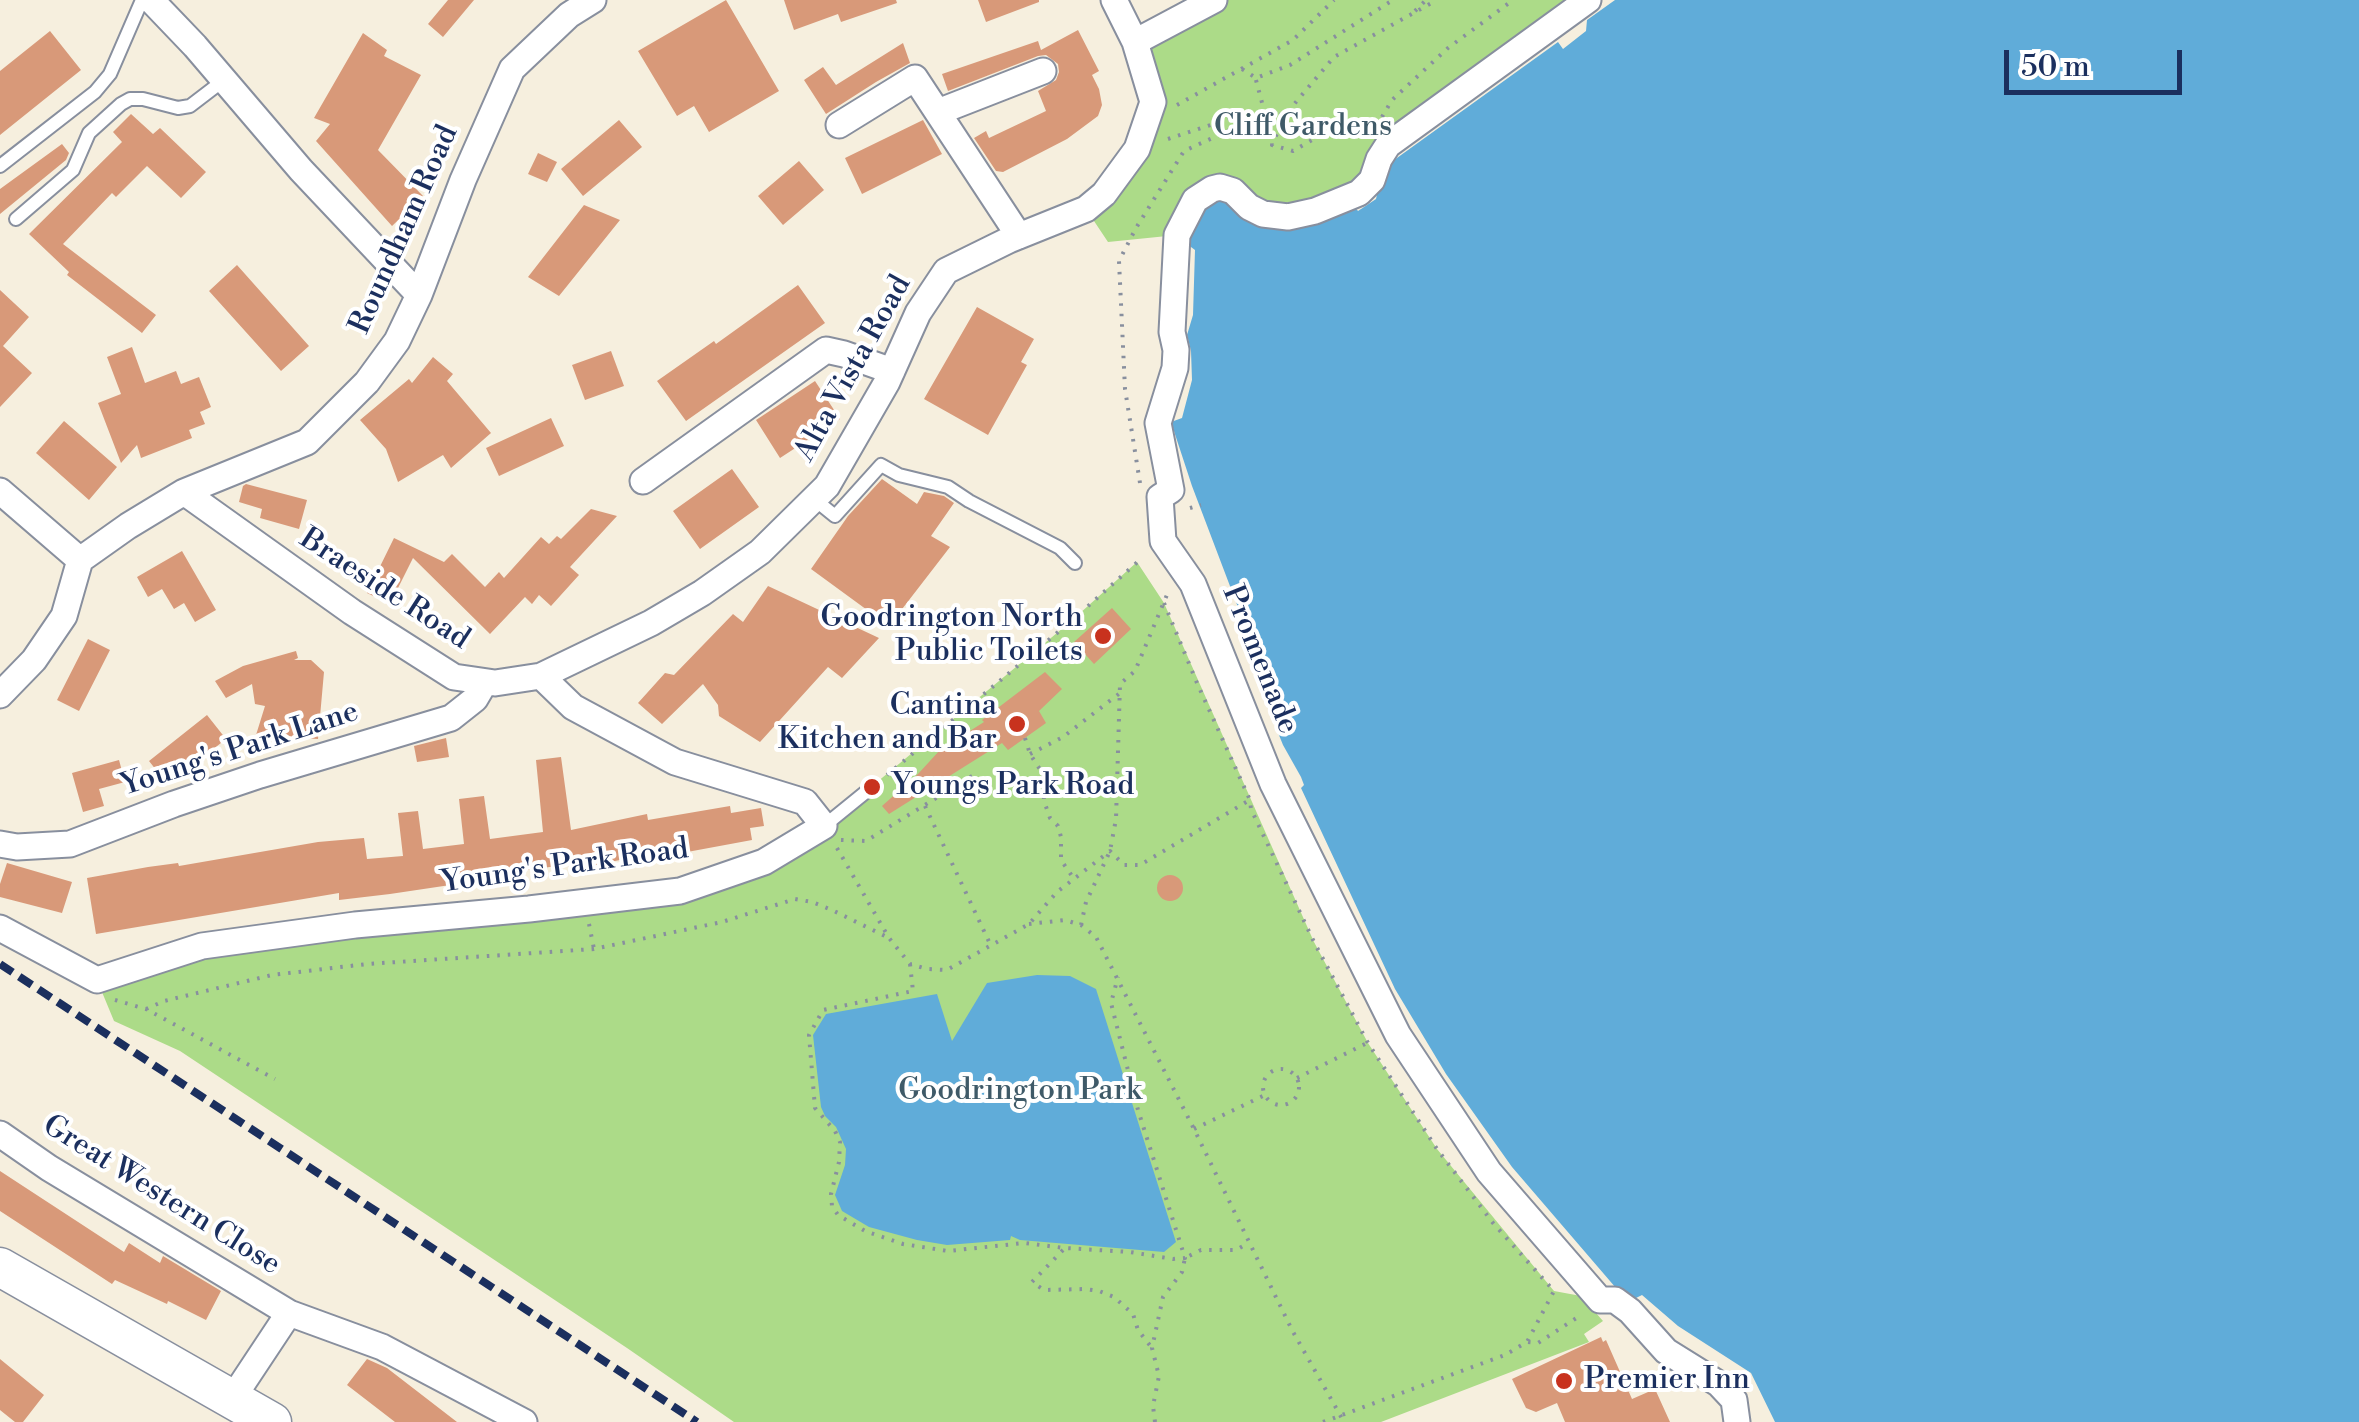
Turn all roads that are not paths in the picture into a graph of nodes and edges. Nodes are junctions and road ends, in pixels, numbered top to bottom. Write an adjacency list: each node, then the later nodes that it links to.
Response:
1 (142, 0): 12 (lane)
2 (150, 0): 9 (street)
3 (593, 0): 15 (street, Roundham Road)
4 (1114, 0): 7 (street)
5 (1214, 0): 7 (street)
6 (1588, 0): 36 (street, Promenade)
7 (1134, 42): 14 (street, Alta Vista Road)
8 (1043, 71): 10 (street)
9 (224, 80): 13 (lane); 15 (street)
10 (938, 112): 11 (street); 14 (street)
11 (839, 125)
12 (0, 166)
13 (16, 220)
14 (1018, 236): 16 (street, Alta Vista Road)
15 (419, 295): 19 (street, Roundham Road)
16 (892, 370): 17 (street); 20 (street, Alta Vista Road)
17 (643, 481)
18 (0, 491): 21 (street)
19 (184, 492): 21 (street, Roundham Road); 24 (street, Braeside Road)
20 (814, 499): 22 (lane); 23 (street, Alta Vista Road)
21 (80, 560): 25 (street)
22 (1075, 563)
23 (541, 676): 24 (street, Braeside Road); 27 (street)
24 (486, 682): 28 (street, Young's Park Lane)
25 (0, 695)
26 (872, 787): 27 (lane, Young's Park Road)
27 (824, 826): 29 (street, Young's Park Road)
28 (0, 844)
29 (0, 928)
30 (0, 1134): 32 (street, Great Western Close)
31 (0, 1268): 33 (main road)
32 (288, 1313): 33 (street, Great Western Close); 35 (street, Great Western Close)
33 (232, 1398): 34 (main road)
34 (272, 1422)
35 (524, 1422)
36 (1737, 1422)

